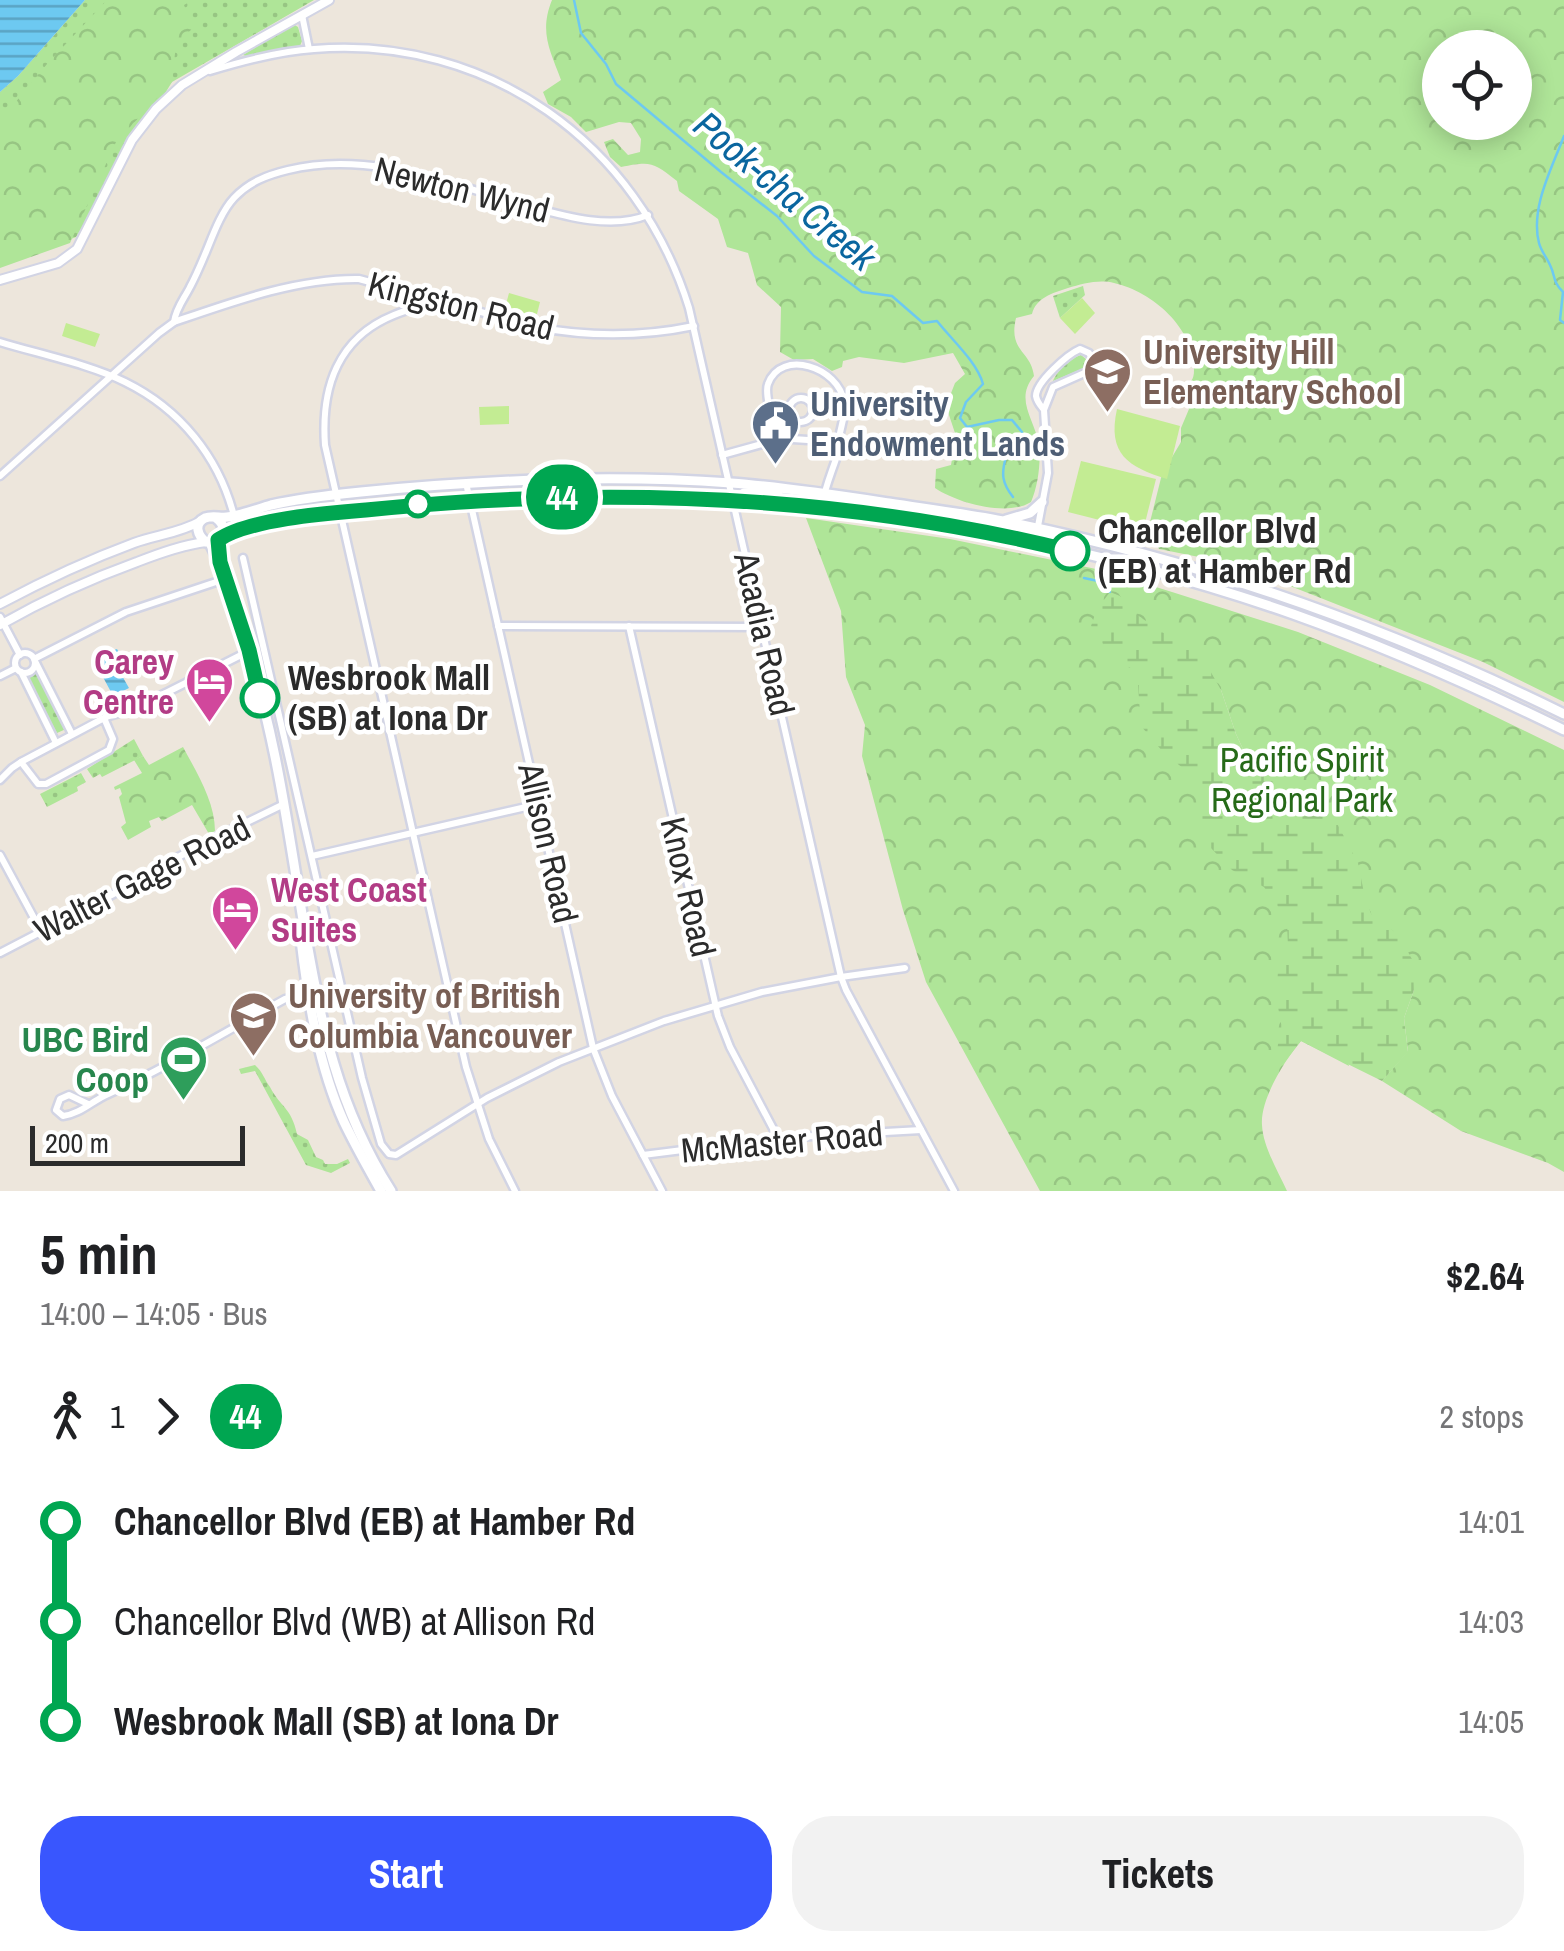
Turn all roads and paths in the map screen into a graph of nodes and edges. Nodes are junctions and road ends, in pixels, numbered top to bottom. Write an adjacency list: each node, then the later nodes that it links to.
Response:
1 (328, 0): 2 (street)
2 (302, 16): 3 (street); 4 (street)
3 (310, 49): 5 (street, Acadia Road); 7 (street, Acadia Road)
4 (236, 52): 5 (street); 6 (street)
5 (246, 62): 6 (street, Acadia Road)
6 (196, 75): 8 (street)
7 (648, 216): 10 (street, Newton Wynd); 11 (street, Acadia Road)
8 (0, 280)
9 (439, 300): 10 (street, Kingston Road); 11 (street, Kingston Road); 25 (street)
10 (174, 322): 13 (street, Newton Wynd)
11 (694, 326): 20 (street, Acadia Road)
12 (0, 342): 13 (street)
13 (111, 377): 21 (street, Newton Wynd); 32 (street)
14 (1044, 380): 15 (street); 15 (street); 16 (street)
15 (1052, 387): 16 (street)
16 (1044, 410): 29 (street)
17 (792, 418): 18 (street)
18 (777, 438): 19 (street); 19 (street); 20 (street)
19 (839, 442): 26 (street)
20 (722, 455): 23 (street, Acadia Road)
21 (0, 476)
22 (466, 483): 23 (main road); 25 (main road); 27 (street, Allison Road)
23 (729, 483): 24 (main road); 28 (street, Acadia Road)
24 (799, 490): 26 (main road); 28 (main road)
25 (335, 494): 31 (street); 32 (main road)
26 (824, 494): 30 (street); 35 (main road)
27 (469, 500): 28 (main road); 31 (main road); 43 (street, Allison Road)
28 (734, 501): 30 (main road); 45 (street, Acadia Road)
29 (1042, 502): 35 (main road); 36 (street)
30 (820, 509): 38 (main road)
31 (340, 512): 37 (main road); 60 (street)
32 (234, 516): 33 (main road)
33 (216, 518): 34 (main road); 37 (main road)
34 (200, 521): 37 (main road); 41 (street)
35 (1004, 521): 36 (main road)
36 (1037, 528): 38 (street); 51 (main road)
37 (214, 540): 40 (main road); 42 (street)
38 (1035, 542): 53 (main road)
39 (243, 558): 62 (street)
40 (225, 579): 46 (main road); 48 (street)
41 (0, 604)
42 (1, 622): 47 (street)
43 (498, 626): 44 (street); 59 (street, Allison Road)
44 (630, 626): 45 (street); 68 (street, Knox Road)
45 (762, 627): 66 (street, Acadia Road)
46 (249, 650): 52 (street); 58 (main road)
47 (20, 655): 48 (street); 49 (street)
48 (34, 660): 49 (street); 54 (street)
49 (19, 670): 50 (street); 55 (street)
50 (0, 676)
51 (1564, 714)
52 (104, 718): 54 (street); 56 (street)
53 (1564, 730)
54 (72, 734): 55 (street)
55 (56, 743): 56 (street)
56 (21, 762): 57 (street)
57 (0, 780)
58 (284, 804): 63 (street, Walter Gage Road); 67 (main road)
59 (539, 804): 60 (street); 69 (street, Allison Road)
60 (413, 833): 62 (street); 71 (street)
61 (0, 855): 63 (street)
62 (312, 856): 71 (street)
63 (41, 931): 64 (street, Walter Gage Road)
64 (0, 953)
65 (905, 968): 66 (street)
66 (842, 976): 68 (street); 72 (street, Acadia Road)
67 (312, 992): 70 (street); 75 (main road); 76 (main road)
68 (715, 1005): 69 (street); 73 (street, Knox Road)
69 (593, 1048): 71 (street); 74 (street, Allison Road)
70 (88, 1104): 70 (street)
71 (476, 1104): 77 (street)
72 (921, 1130): 73 (street, McMaster Road); 79 (street, Acadia Road)
73 (778, 1138): 74 (street, McMaster Road)
74 (644, 1155): 78 (street, Allison Road)
75 (381, 1191)
76 (391, 1191)
77 (515, 1191)
78 (662, 1191)
79 (954, 1191)

